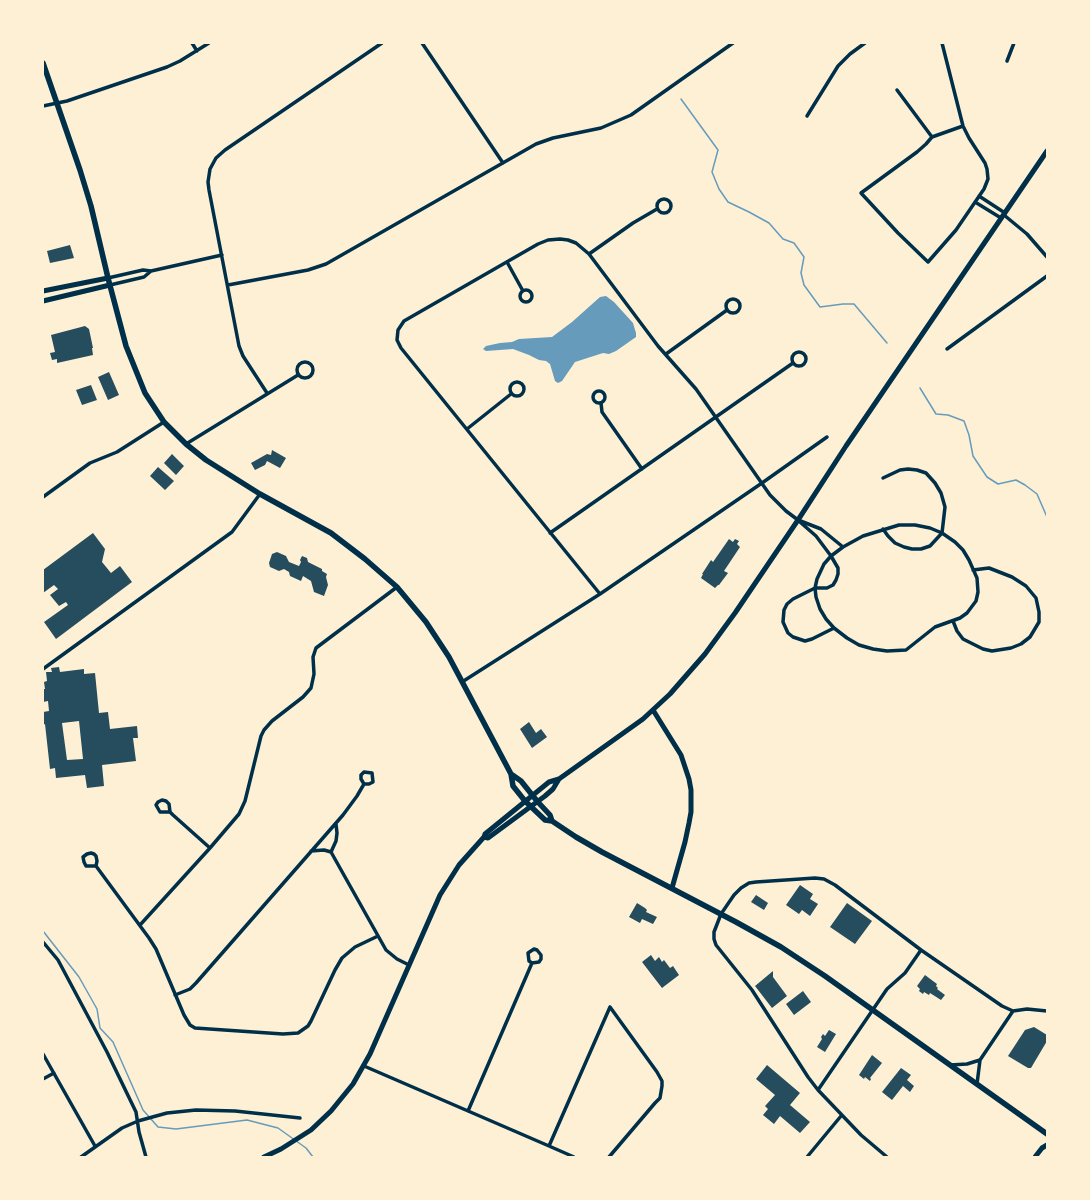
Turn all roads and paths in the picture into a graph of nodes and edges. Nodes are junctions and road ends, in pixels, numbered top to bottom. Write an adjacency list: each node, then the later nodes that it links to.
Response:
1 (192, 43): 9 (street)
2 (209, 43): 9 (street)
3 (382, 43): 25 (street)
4 (422, 43): 19 (street)
5 (733, 43): 19 (street)
6 (865, 43): 15 (street)
7 (942, 43): 16 (street)
8 (1014, 43): 10 (street)
9 (197, 50): 13 (street)
10 (1007, 61)
11 (43, 63): 13 (main road)
12 (896, 90): 17 (street)
13 (57, 103): 14 (street); 30 (main road)
14 (43, 106)
15 (807, 116)
16 (963, 126): 17 (street); 20 (street)
17 (932, 136): 21 (street)
18 (1047, 151): 23 (main road)
19 (503, 163): 32 (street)
20 (979, 196): 21 (street); 23 (street)
21 (975, 202): 23 (street)
22 (657, 209): 22 (street); 24 (street)
23 (1003, 215): 26 (street); 54 (main road)
24 (589, 254): 27 (street); 38 (street)
25 (222, 255): 28 (street); 32 (street)
26 (1047, 257)
27 (507, 262): 33 (street); 46 (street)
28 (151, 271): 30 (street); 31 (street)
29 (1047, 276): 37 (street)
30 (108, 278): 31 (main road); 34 (main road)
31 (110, 285): 35 (main road); 45 (main road)
32 (228, 285): 41 (street)
33 (523, 290)
34 (43, 291)
35 (43, 301)
36 (728, 310): 38 (street)
37 (947, 349)
38 (666, 354): 44 (street)
39 (793, 363): 44 (street)
40 (298, 374): 40 (street); 41 (street)
41 (266, 393): 48 (street)
42 (511, 394): 42 (street); 46 (street)
43 (601, 403): 49 (street)
44 (716, 418): 49 (street); 51 (street)
45 (164, 422): 48 (main road); 53 (street)
46 (467, 429): 56 (street)
47 (827, 437): 51 (street)
48 (186, 444): 52 (main road)
49 (642, 469): 56 (street)
50 (883, 478): 57 (street)
51 (762, 483): 54 (street); 63 (street)
52 (260, 494): 61 (main road); 66 (street)
53 (43, 497)
54 (798, 520): 58 (street); 59 (street); 68 (main road)
55 (884, 529): 57 (street); 57 (street); 58 (street)
56 (550, 533): 63 (street)
57 (942, 533): 60 (street)
58 (843, 547): 59 (street)
59 (831, 556): 62 (street); 62 (street)
60 (974, 570): 64 (street); 64 (street)
61 (397, 587): 67 (main road); 80 (street)
62 (815, 588): 65 (street); 65 (street)
63 (600, 594): 67 (street)
64 (953, 621): 65 (street)
65 (834, 628)
66 (43, 669)
67 (462, 682): 69 (main road)
68 (653, 710): 70 (main road); 84 (main road)
69 (511, 774): 72 (main road); 73 (main road)
70 (559, 779): 72 (main road); 74 (main road)
71 (364, 784): 78 (street)
72 (532, 796): 73 (main road); 74 (main road)
73 (525, 801): 75 (main road); 79 (main road)
74 (537, 801): 75 (main road); 77 (main road)
75 (530, 806): 77 (main road); 79 (main road)
76 (170, 812): 80 (street)
77 (552, 821): 84 (main road)
78 (336, 824): 81 (street); 82 (street)
79 (484, 837): 91 (main road)
80 (210, 848): 86 (street)
81 (311, 851): 82 (street); 92 (street)
82 (331, 852): 87 (street)
83 (96, 866): 83 (street); 86 (street)
84 (672, 888): 85 (main road)
85 (721, 914): 89 (street); 93 (main road); 103 (street)
86 (140, 924): 92 (street)
87 (378, 936): 91 (street); 92 (street)
88 (43, 942): 107 (street)
89 (921, 950): 93 (street); 94 (street)
90 (532, 963): 90 (street); 104 (street)
91 (409, 965): 99 (main road)
92 (175, 995)
93 (872, 1010): 98 (main road); 103 (street)
94 (1013, 1011): 95 (street); 97 (street)
95 (1047, 1011)
96 (43, 1054): 100 (street)
97 (980, 1060): 98 (street); 102 (street)
98 (950, 1065): 102 (main road)
99 (364, 1066): 104 (street); 114 (main road)
100 (54, 1073): 101 (street); 110 (street)
101 (43, 1079)
102 (977, 1084): 108 (main road)
103 (818, 1090): 105 (street)
104 (468, 1111): 111 (street)
105 (841, 1116): 117 (street); 118 (street)
106 (300, 1118): 107 (street)
107 (138, 1121): 110 (street); 113 (street)
108 (1047, 1134)
109 (1047, 1145): 119 (main road)
110 (95, 1146): 112 (street)
111 (549, 1146): 115 (street); 116 (street)
112 (81, 1157)
113 (146, 1157)
114 (264, 1157)
115 (574, 1157)
116 (609, 1157)
117 (807, 1157)
118 (887, 1157)
119 (1035, 1157)

